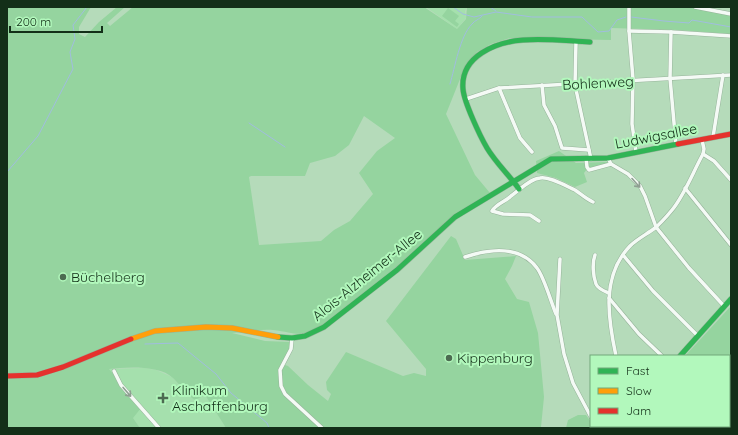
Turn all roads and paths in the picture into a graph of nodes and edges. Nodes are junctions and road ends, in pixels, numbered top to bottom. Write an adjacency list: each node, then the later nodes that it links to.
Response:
1 (629, 7): 6 (street)
2 (695, 7): 4 (street)
3 (720, 7): 4 (street)
4 (722, 12): 5 (street)
5 (731, 14)
6 (629, 31): 7 (street); 14 (street)
7 (671, 32): 8 (street); 13 (street)
8 (731, 36)
9 (576, 42): 10 (street); 15 (street); 18 (street)
10 (590, 42)
11 (723, 75): 12 (street, Bohlenweg); 13 (street, Bohlenweg); 20 (street)
12 (731, 75)
13 (670, 78): 14 (street, Bohlenweg); 22 (street)
14 (633, 81): 15 (street, Bohlenweg); 25 (street)
15 (575, 85): 16 (street, Bohlenweg); 23 (street)
16 (542, 86): 17 (street, Bohlenweg); 23 (street)
17 (499, 88): 18 (street, Bohlenweg); 24 (street)
18 (466, 99): 31 (street)
19 (731, 134): 20 (street, Ludwigsallee)
20 (713, 138): 21 (street, Ludwigsallee)
21 (702, 140): 22 (street, Ludwigsallee); 26 (street)
22 (676, 145): 25 (street, Ludwigsallee)
23 (589, 150): 27 (street)
24 (532, 152)
25 (636, 152): 28 (street, Ludwigsallee)
26 (703, 154): 30 (street); 32 (street)
27 (588, 158): 28 (street, Ludwigsallee); 29 (street, Ludwigsallee); 31 (street, Ludwigsallee)
28 (608, 158): 29 (street)
29 (611, 164): 36 (street, one-way to 36)
30 (731, 180)
31 (513, 181): 33 (street); 47 (street, Alois-Alzheimer-Allee)
32 (685, 188): 36 (street); 37 (street)
33 (519, 189): 34 (street); 35 (street)
34 (593, 202)
35 (539, 221)
36 (656, 227): 39 (street); 44 (street)
37 (731, 245)
38 (595, 255): 42 (street)
39 (623, 255): 42 (street); 46 (street)
40 (466, 257): 45 (street)
41 (560, 260): 45 (street)
42 (609, 295): 48 (street); 49 (street)
43 (731, 299): 44 (street)
44 (724, 306): 46 (street)
45 (557, 315): 53 (street)
46 (698, 336): 50 (street)
47 (292, 338): 52 (street, Alois-Alzheimer-Allee); 55 (street)
48 (616, 355)
49 (661, 355)
50 (681, 355)
51 (114, 371): 54 (street, one-way to 54)
52 (7, 376)
53 (590, 415)
54 (159, 428)
55 (322, 428)

